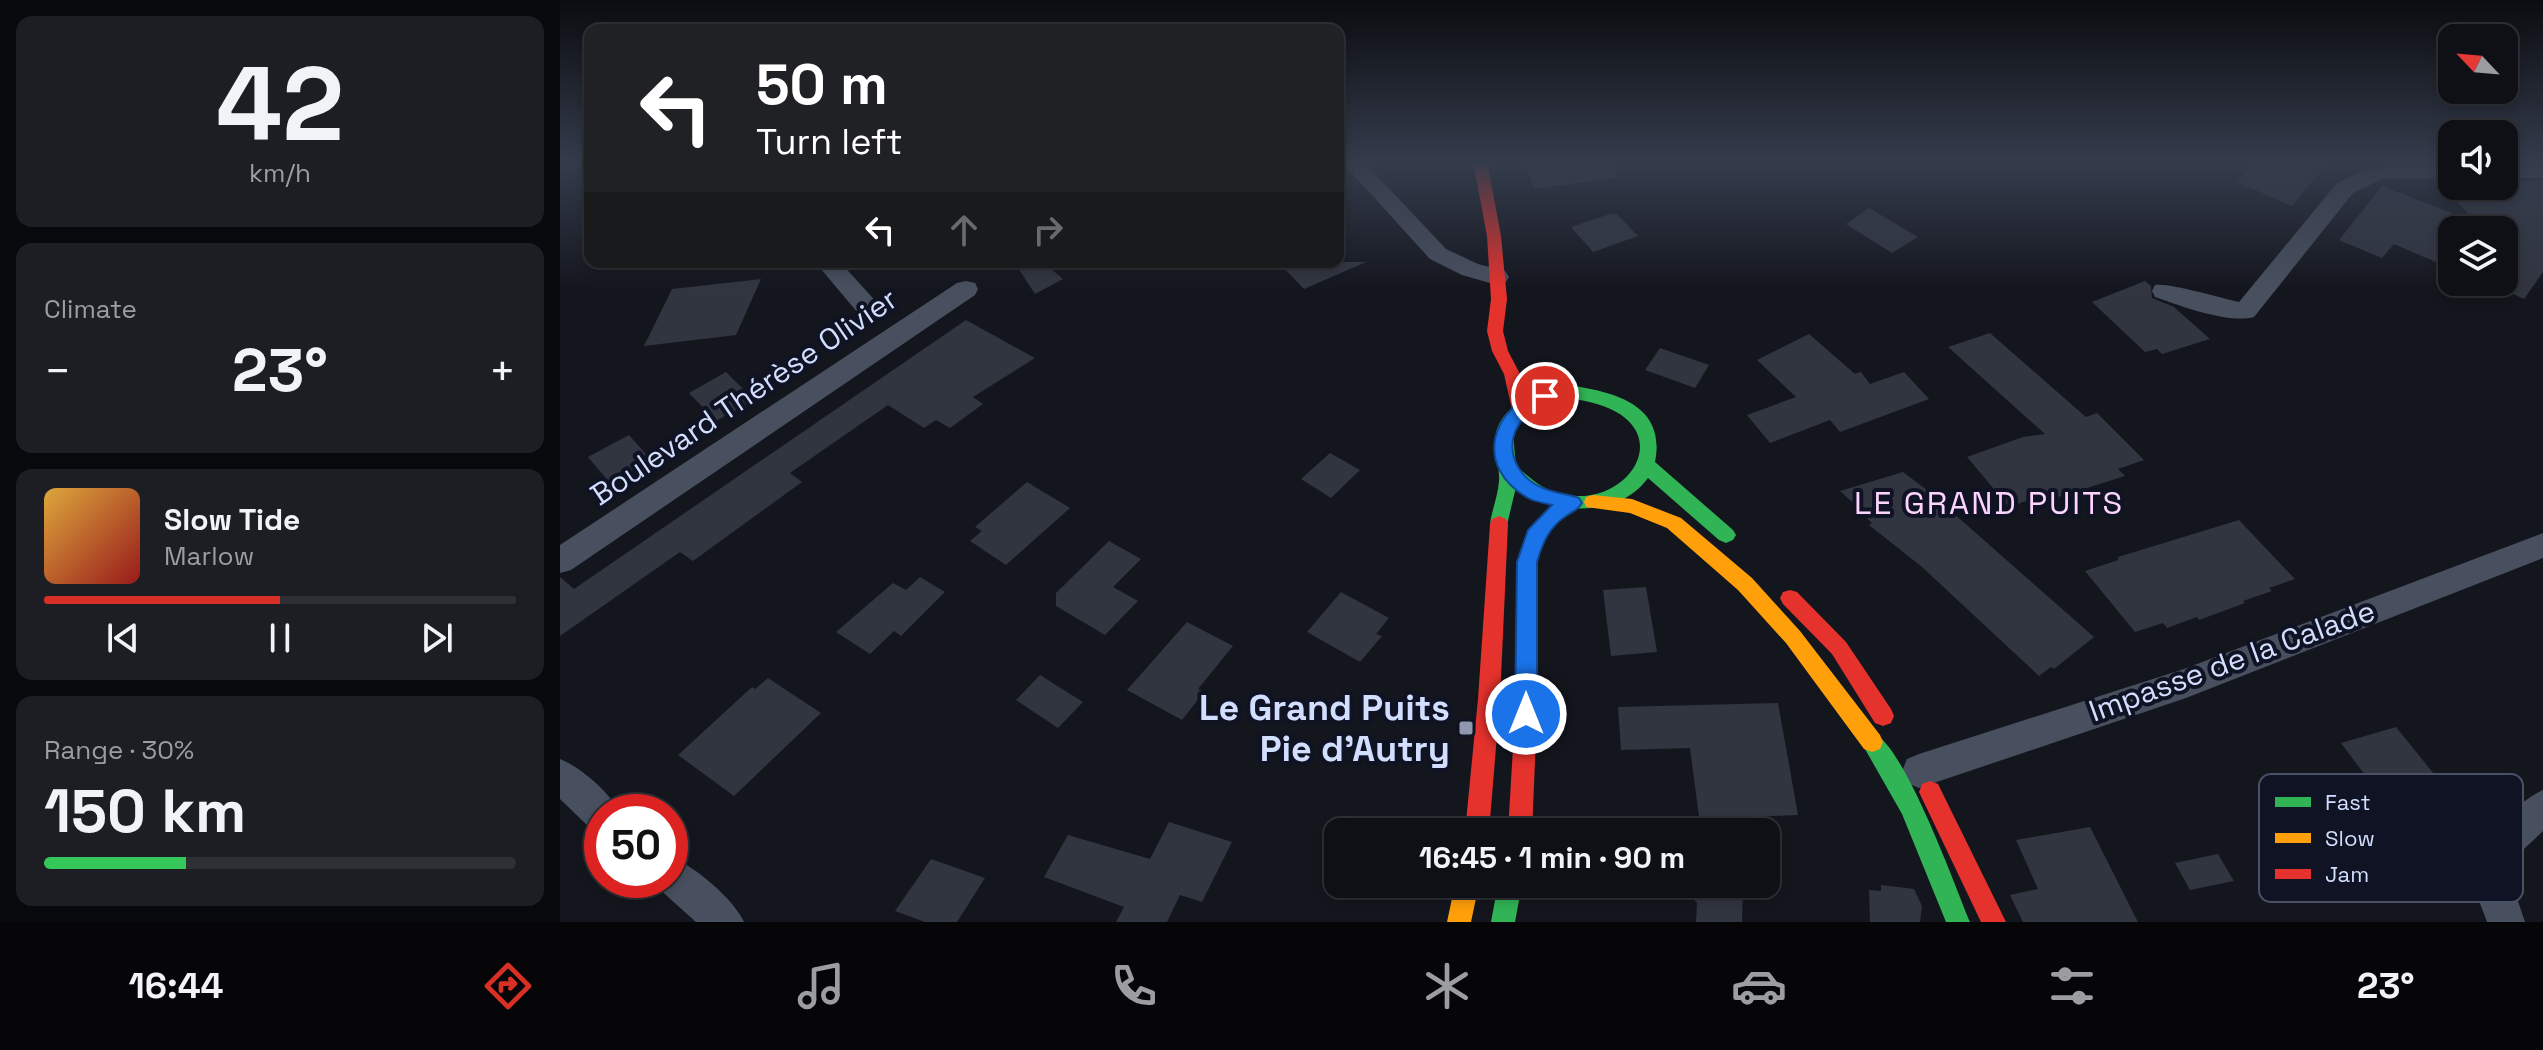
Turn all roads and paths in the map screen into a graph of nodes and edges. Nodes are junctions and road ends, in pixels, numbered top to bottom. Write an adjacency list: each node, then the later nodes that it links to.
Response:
1 (1391, 204): 5 (street)
2 (1488, 204): 5 (main road)
3 (2332, 204): 7 (street)
4 (832, 268): 8 (street)
5 (1498, 288): 9 (main road); 12 (main road)
6 (966, 289): 19 (street, Boulevard Thérèse Olivier)
7 (2164, 291)
8 (872, 313)
9 (1515, 339)
10 (1548, 375): 11 (main road)
11 (1575, 391): 12 (main road); 13 (main road)
12 (1521, 410): 14 (main road)
13 (1646, 465): 15 (main road); 18 (main road)
14 (1508, 470): 16 (main road); 26 (main road)
15 (1593, 502): 16 (main road); 36 (main road)
16 (1572, 503): 27 (main road)
17 (2543, 545): 22 (street, Impasse de la Calade)
18 (1737, 546)
19 (560, 561)
20 (1779, 587): 21 (main road)
21 (1895, 734)
22 (1915, 764): 37 (main road)
23 (560, 776): 24 (street)
24 (584, 798)
25 (2543, 807): 28 (street)
26 (1478, 818)
27 (1521, 818)
28 (2523, 826)
29 (688, 890): 33 (street)
30 (1464, 898): 34 (main road)
31 (1507, 898): 35 (main road)
32 (2500, 902): 38 (street)
33 (725, 922)
34 (1459, 922)
35 (1503, 922)
36 (1958, 922)
37 (1994, 922)
38 (2506, 922)

